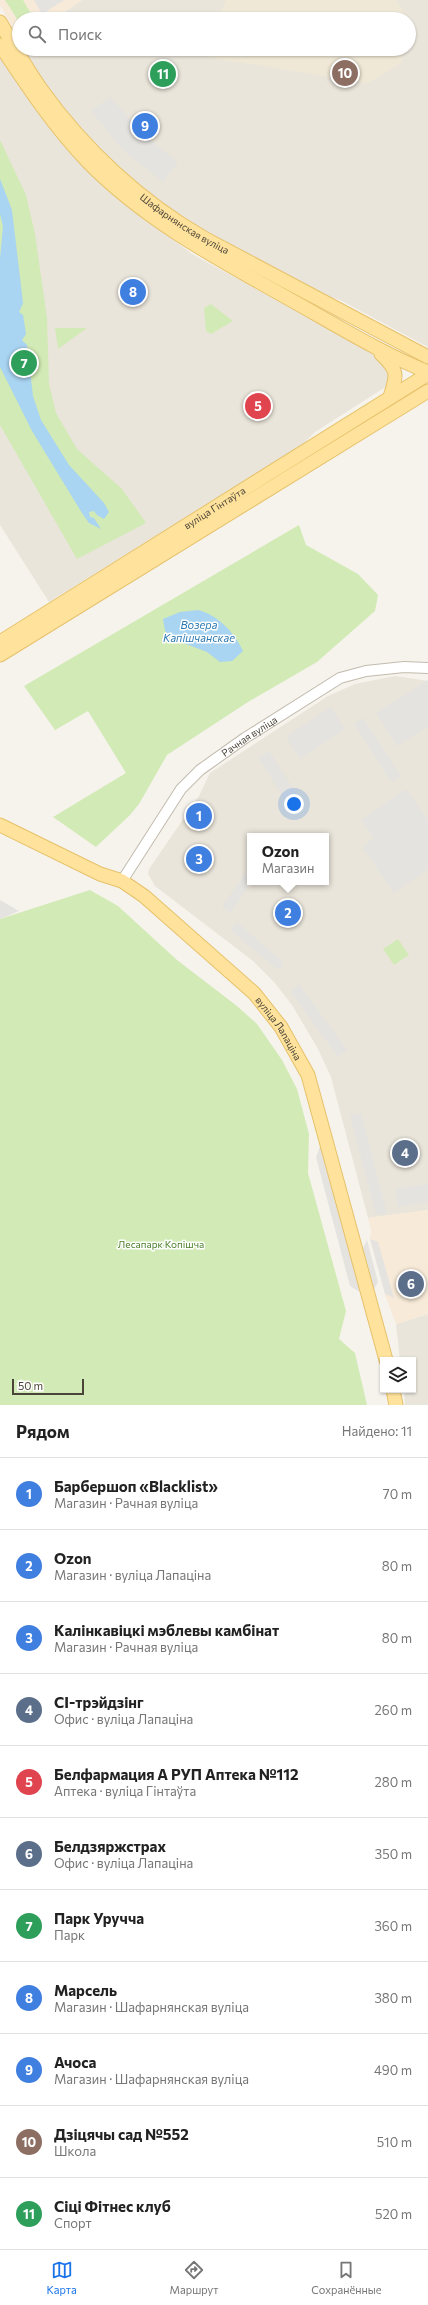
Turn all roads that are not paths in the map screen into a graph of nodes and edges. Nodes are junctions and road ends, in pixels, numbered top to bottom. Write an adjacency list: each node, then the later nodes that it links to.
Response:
1 (0, 22): 2 (main road, Шафарнянская вуліца)
2 (12, 42)
3 (0, 45): 5 (main road, Шафарнянская вуліца)
4 (21, 56): 6 (main road, Шафарнянская вуліца)
5 (368, 342): 7 (main road, Шафарнянская вуліца); 9 (main road)
6 (428, 357)
7 (428, 373): 9 (main road, вуліца Гінтаўта)
8 (428, 391): 11 (main road, вуліца Гінтаўта)
9 (390, 397): 10 (main road, вуліца Гінтаўта)
10 (0, 642)
11 (0, 655)
12 (428, 668): 15 (street, Рачная вуліца)
13 (0, 816): 15 (main road)
14 (0, 825): 15 (main road, вуліца Лапаціна)
15 (122, 881): 16 (main road, вуліца Лапаціна)
16 (385, 1357)
17 (394, 1393): 18 (main road)
18 (396, 1405)

